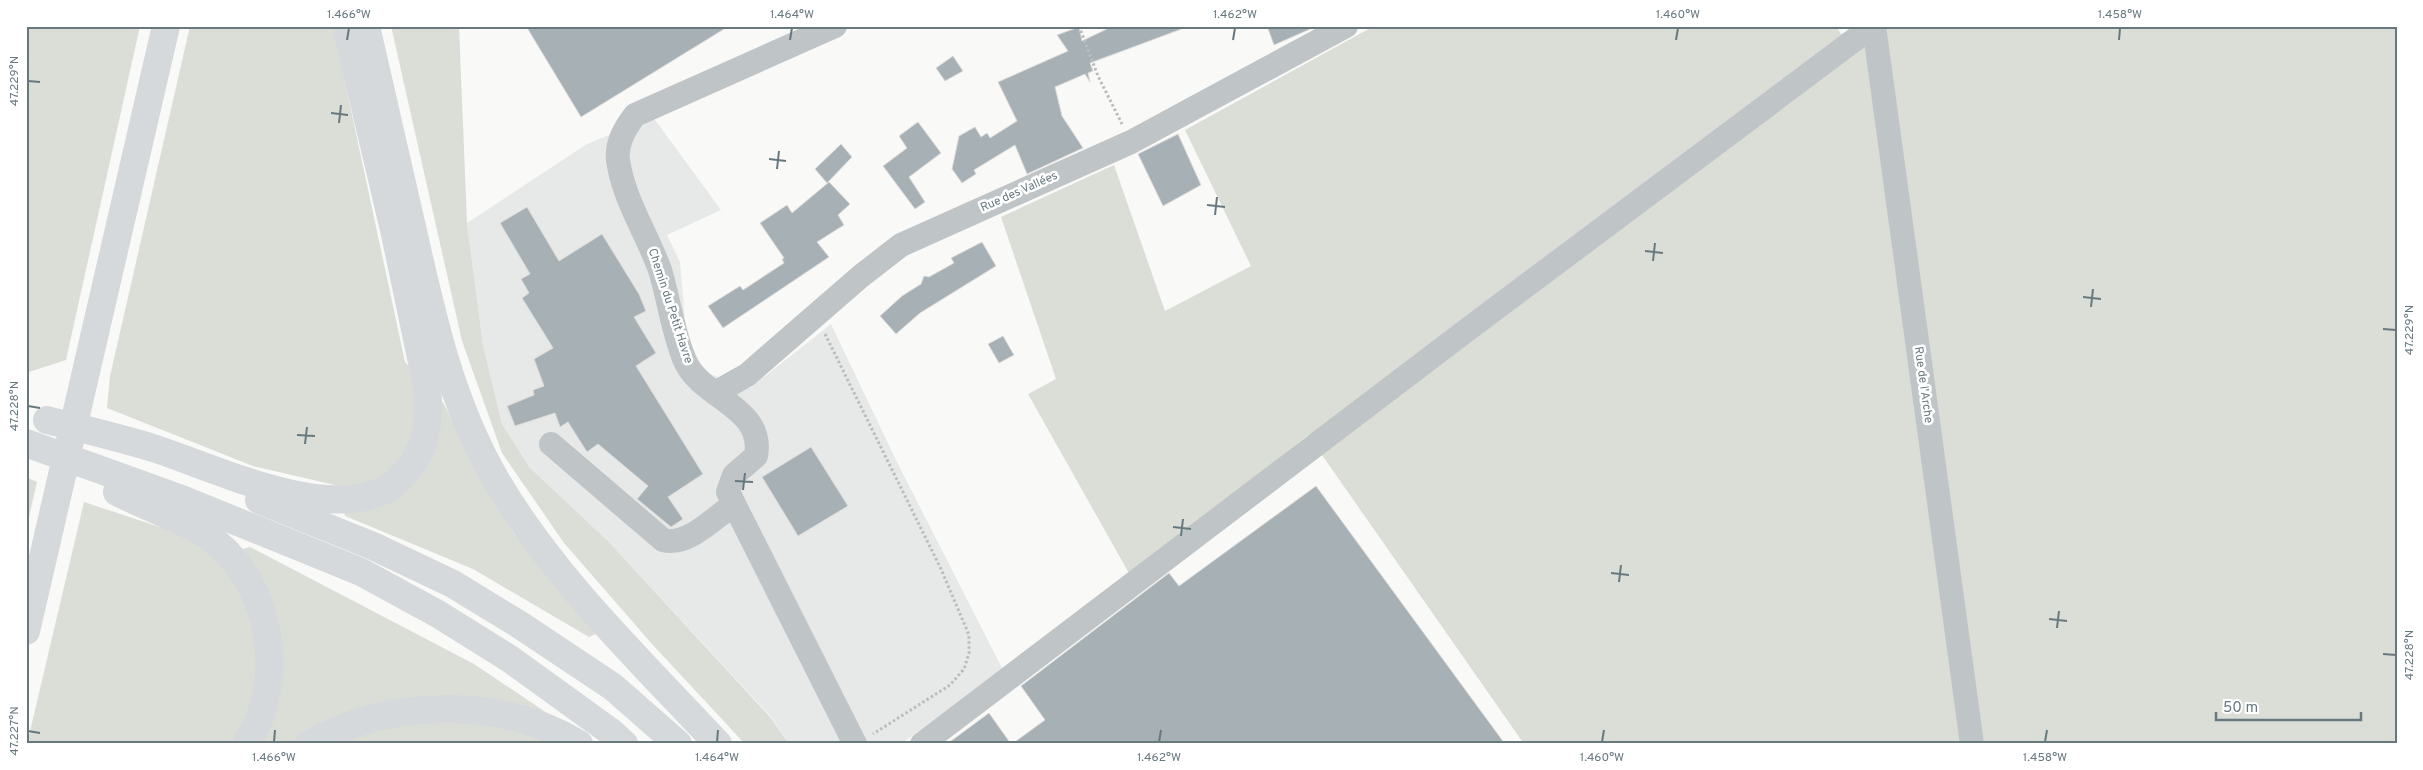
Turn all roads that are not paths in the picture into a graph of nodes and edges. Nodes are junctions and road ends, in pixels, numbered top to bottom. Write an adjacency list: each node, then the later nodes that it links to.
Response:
1 (166, 26): 12 (main road)
2 (346, 26): 8 (main road)
3 (366, 26): 19 (main road)
4 (835, 26): 7 (street, Chemin du Petit Havre)
5 (1346, 26): 7 (street, Rue des Vallées)
6 (1874, 26): 20 (street); 21 (street, Rue de l'Arche)
7 (715, 393): 11 (street, Chemin du Petit Havre)
8 (37, 416): 18 (main road)
9 (26, 444): 14 (main road); 17 (main road)
10 (551, 444): 11 (street)
11 (734, 505): 13 (street, Chemin du Petit Havre)
12 (26, 631)
13 (864, 739)
14 (246, 744)
15 (309, 744): 16 (main road)
16 (578, 744)
17 (624, 744)
18 (678, 744)
19 (718, 744)
20 (922, 744)
21 (1972, 744)

